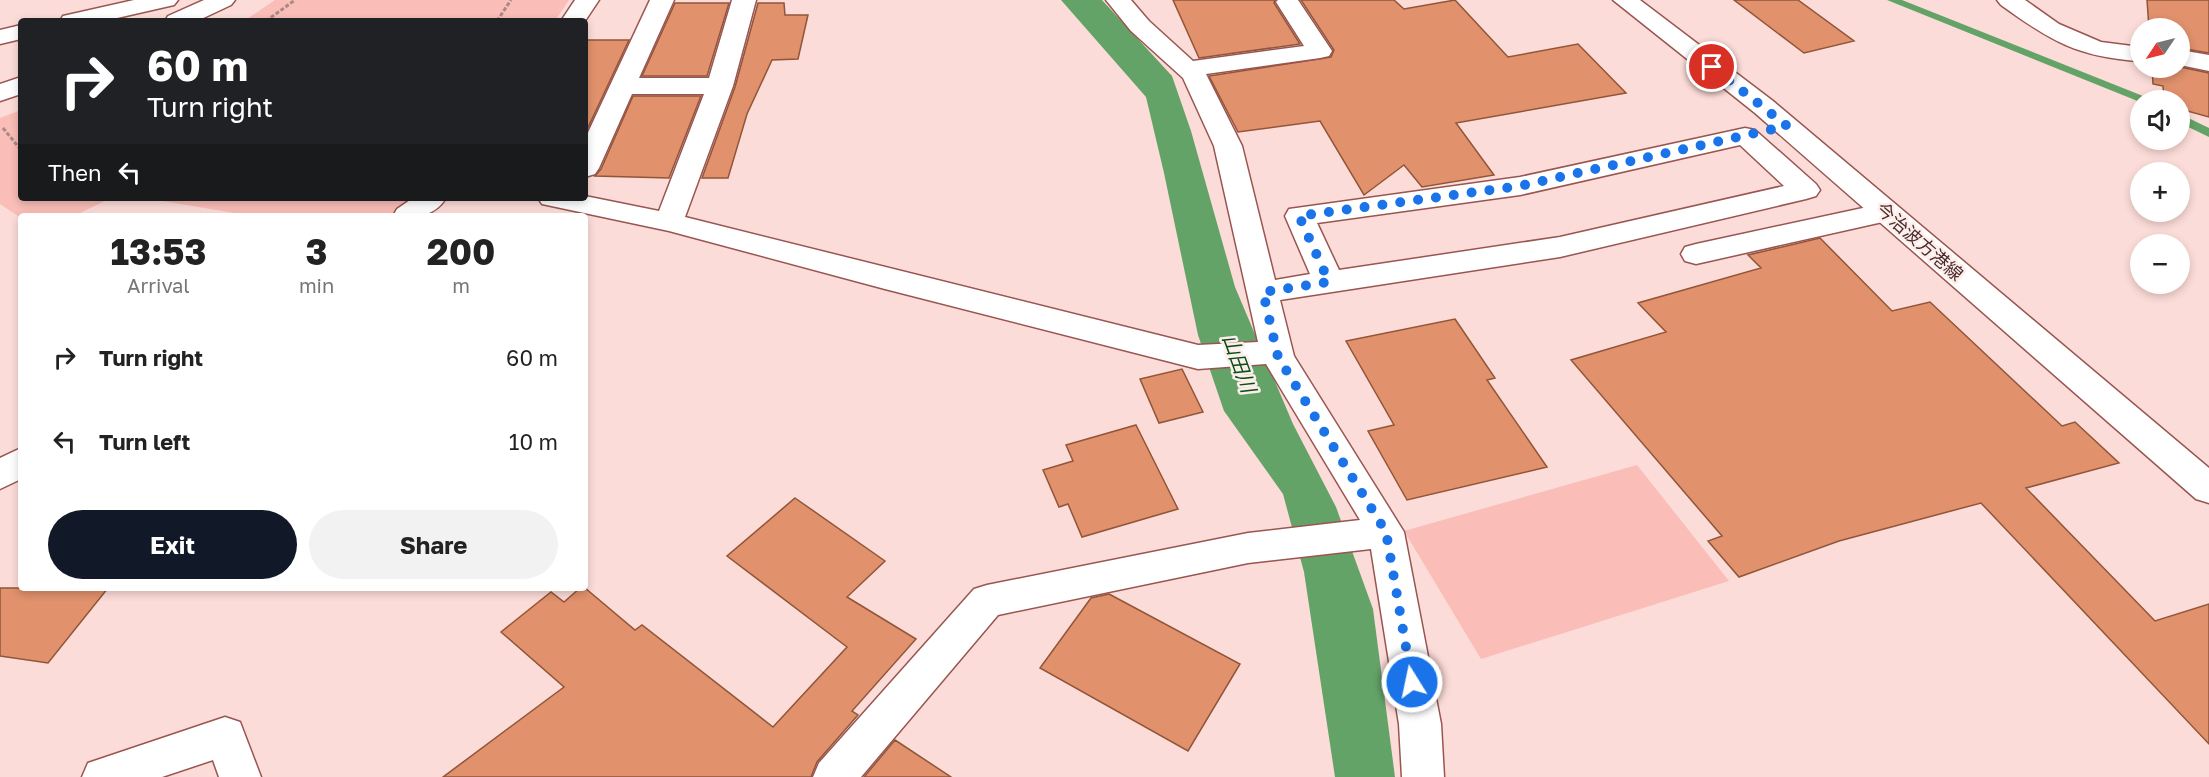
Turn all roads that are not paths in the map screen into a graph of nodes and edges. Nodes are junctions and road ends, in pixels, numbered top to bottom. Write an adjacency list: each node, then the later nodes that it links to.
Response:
1 (166, 0): 10 (main road)
2 (223, 0): 11 (main road)
3 (587, 0): 12 (main road)
4 (662, 0): 20 (main road)
5 (744, 0): 21 (main road)
6 (1118, 0): 18 (main road)
7 (1625, 0): 23 (main road, 今治波方港線)
8 (2009, 0): 15 (main road)
9 (1288, 2): 18 (main road)
10 (85, 18)
11 (184, 18)
12 (575, 18)
13 (18, 33): 14 (main road)
14 (0, 37)
15 (2130, 53)
16 (2190, 60): 17 (main road)
17 (2209, 63)
18 (1189, 69): 33 (main road)
19 (18, 86): 22 (main road)
20 (623, 86): 21 (main road); 25 (main road)
21 (720, 86): 30 (main road)
22 (0, 93)
23 (1787, 126): 24 (main road); 28 (main road, 今治波方港線)
24 (1745, 136): 32 (main road); 32 (main road)
25 (588, 162)
26 (428, 201): 29 (main road)
27 (574, 201): 30 (main road)
28 (1886, 212): 31 (main road); 37 (main road, 今治波方港線)
29 (411, 213)
30 (669, 222): 34 (main road)
31 (1696, 254)
32 (1329, 282): 33 (main road)
33 (1263, 292): 34 (main road)
34 (1275, 352): 38 (main road)
35 (18, 464): 36 (main road)
36 (0, 475)
37 (2209, 489)
38 (1386, 532): 41 (main road); 42 (main road)
39 (103, 777): 40 (main road)
40 (240, 777)
41 (834, 777)
42 (1423, 777)

